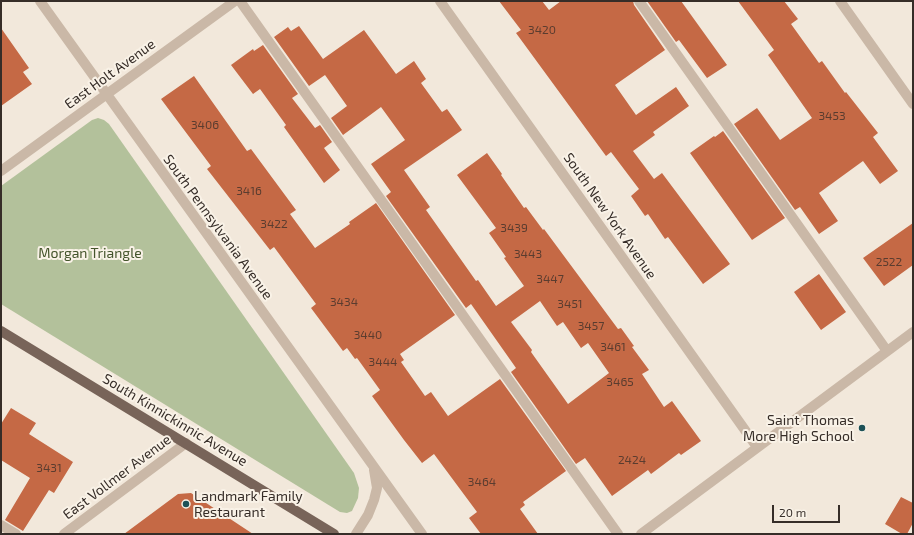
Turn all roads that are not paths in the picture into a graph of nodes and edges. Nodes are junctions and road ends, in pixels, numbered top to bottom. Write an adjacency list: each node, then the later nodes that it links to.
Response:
1 (40, 1): 7 (street, South Pennsylvania Avenue)
2 (235, 1): 7 (street, East Holt Avenue)
3 (240, 1): 22 (street)
4 (440, 1): 14 (street, South New York Avenue)
5 (639, 1): 12 (street)
6 (840, 1): 8 (street)
7 (106, 95): 9 (street, East Holt Avenue); 15 (street, South Pennsylvania Avenue)
8 (913, 104)
9 (1, 171)
10 (1, 331): 13 (main road, South Kinnickinnic Avenue)
11 (913, 332): 12 (street)
12 (887, 351): 14 (street)
13 (186, 443): 18 (street, East Vollmer Avenue); 19 (main road, South Kinnickinnic Avenue)
14 (758, 447): 23 (street)
15 (374, 468): 20 (street, South Pennsylvania Avenue); 21 (street, South Pennsylvania Avenue)
16 (1, 525): 17 (street)
17 (16, 534)
18 (64, 534)
19 (334, 534)
20 (356, 534)
21 (422, 534)
22 (618, 534)
23 (641, 534)

